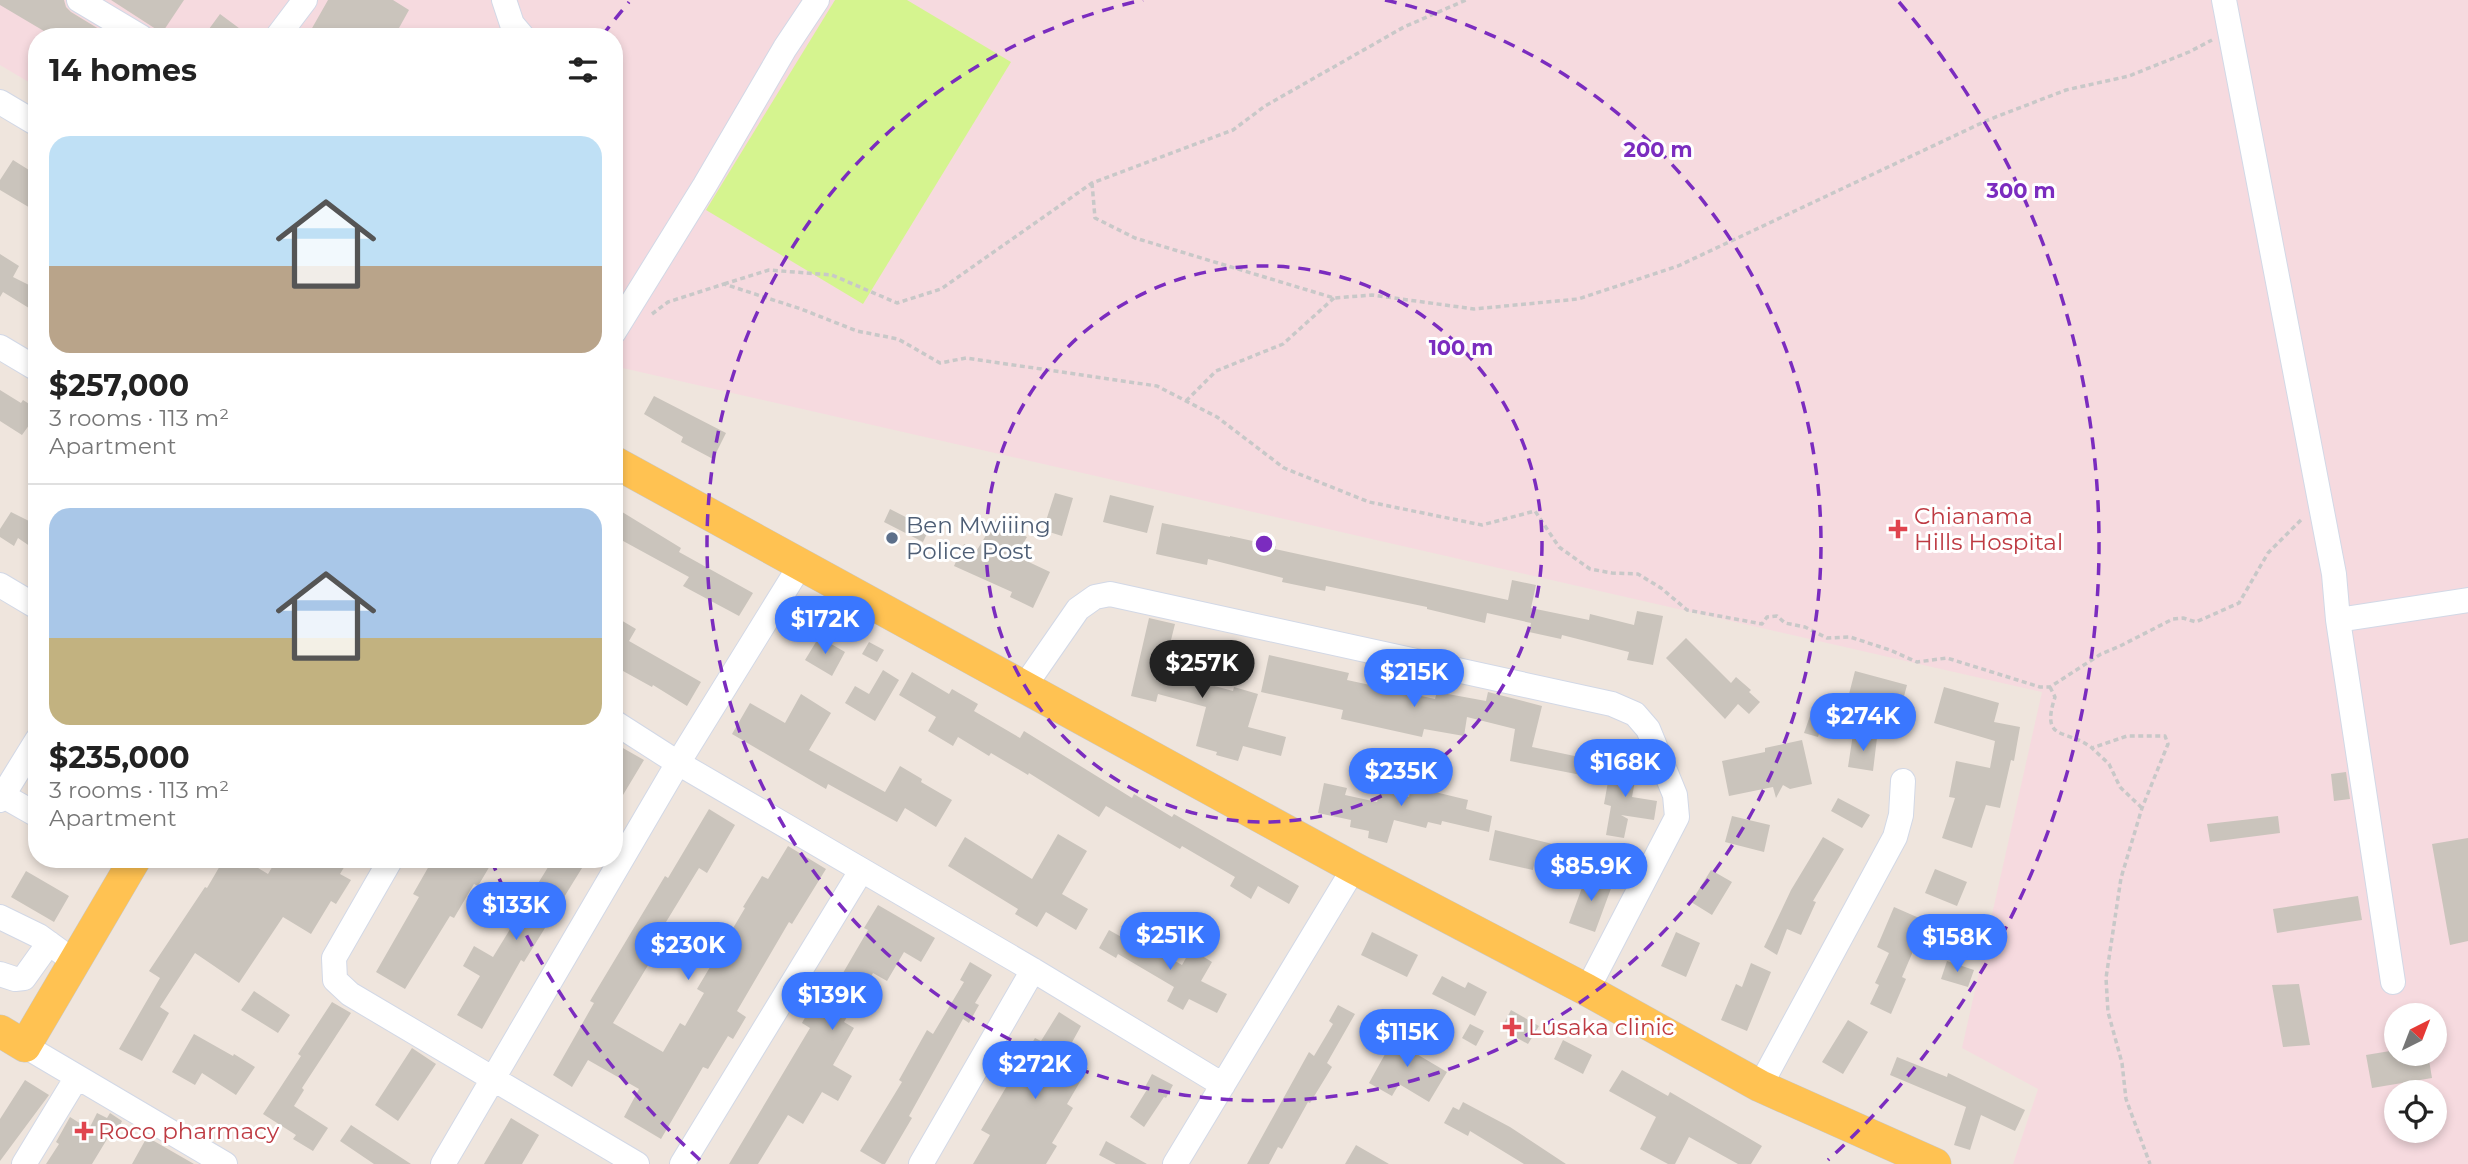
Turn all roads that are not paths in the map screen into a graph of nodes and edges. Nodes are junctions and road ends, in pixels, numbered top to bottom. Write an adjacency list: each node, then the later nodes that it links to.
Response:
1 (79, 0): 6 (street)
2 (305, 0): 7 (street)
3 (504, 0): 8 (street)
4 (817, 0): 11 (street)
5 (2225, 0): 19 (street)
6 (126, 28)
7 (284, 28)
8 (515, 28)
9 (0, 102): 10 (street)
10 (28, 119)
11 (623, 317)
12 (0, 347): 13 (street)
13 (28, 364)
14 (623, 467): 15 (main road)
15 (801, 564): 20 (main road); 23 (street)
16 (0, 585): 18 (street)
17 (2468, 600): 19 (street)
18 (28, 602)
19 (2338, 620): 38 (street)
20 (1024, 687): 31 (main road); 39 (street)
21 (623, 728): 23 (street)
22 (28, 754): 25 (street)
23 (678, 763): 27 (street); 32 (street)
24 (1903, 781): 44 (street)
25 (1, 796): 26 (street)
26 (28, 810)
27 (623, 856)
28 (122, 868): 35 (main road)
29 (386, 868): 42 (street)
30 (616, 868): 42 (street)
31 (1354, 868): 39 (main road); 43 (street)
32 (861, 871): 36 (street); 50 (street)
33 (0, 917): 34 (street)
34 (48, 943): 35 (street); 37 (street)
35 (75, 961): 40 (main road)
36 (1033, 970): 43 (street); 51 (street)
37 (0, 974)
38 (2393, 982)
39 (1587, 990): 44 (main road)
40 (13, 1038): 41 (street)
41 (77, 1077): 45 (street); 47 (street)
42 (492, 1079): 48 (street); 49 (street)
43 (1223, 1085): 52 (street)
44 (1760, 1086): 46 (main road)
45 (210, 1160)
46 (1928, 1163)
47 (24, 1164)
48 (443, 1164)
49 (637, 1164)
50 (682, 1164)
51 (921, 1164)
52 (1175, 1164)

